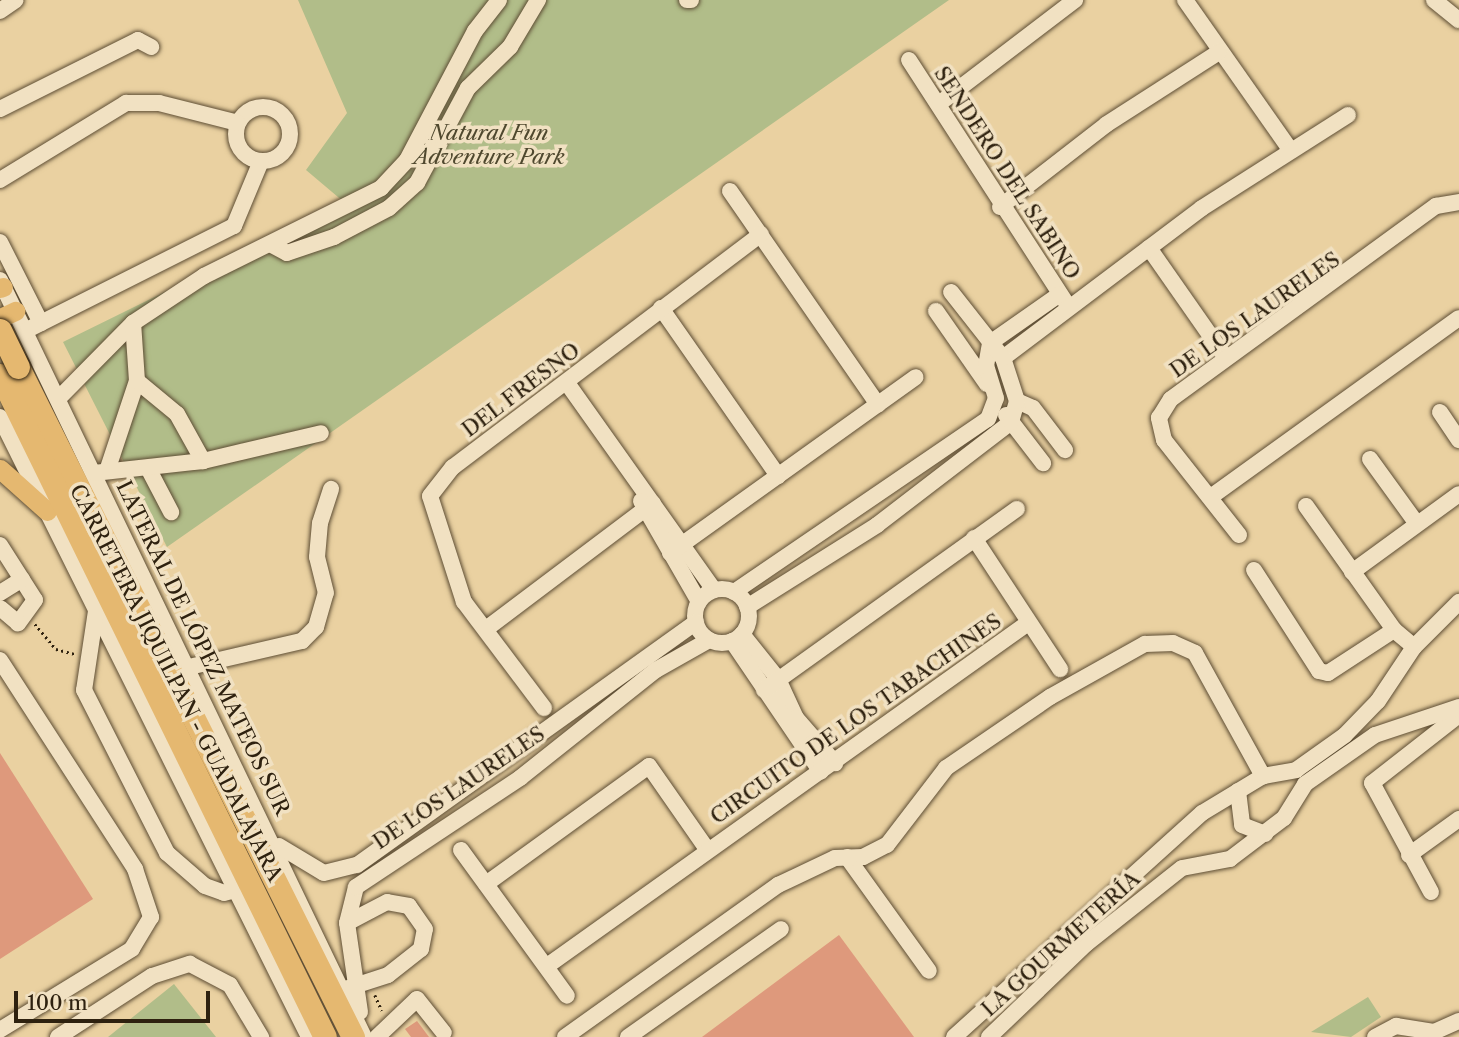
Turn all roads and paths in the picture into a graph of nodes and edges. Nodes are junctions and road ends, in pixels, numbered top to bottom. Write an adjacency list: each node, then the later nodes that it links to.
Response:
1 (16, 0): 7 (street)
2 (499, 0): 24 (street)
3 (538, 0): 24 (street)
4 (1075, 0): 12 (street)
5 (1185, 0): 10 (street)
6 (1434, 0): 8 (street)
7 (0, 10)
8 (1459, 20)
9 (151, 47): 13 (street)
10 (1219, 52): 16 (street); 21 (street)
11 (909, 60): 12 (street, SENDERO DEL SABINO)
12 (940, 103): 21 (street, SENDERO DEL SABINO)
13 (0, 109)
14 (1348, 115): 16 (street)
15 (238, 123): 17 (street); 17 (street); 18 (street)
16 (1291, 151): 25 (street)
17 (261, 161): 34 (street)
18 (0, 180)
19 (730, 191): 22 (street)
20 (1459, 202): 40 (street, DE LOS LAURELES)
21 (1000, 207): 28 (street, SENDERO DEL SABINO)
22 (761, 234): 29 (street, DEL FRESNO); 49 (street)
23 (0, 242): 34 (street)
24 (270, 244): 35 (street)
25 (1149, 248): 30 (street); 40 (street)
26 (1, 285): 32 (street, LATERAL DE LÓPEZ MATEOS SUR)
27 (951, 292): 38 (street)
28 (1060, 294): 30 (street, SENDERO DEL SABINO); 38 (street)
29 (661, 308): 45 (street, DEL FRESNO); 62 (street)
30 (1070, 309): 39 (street)
31 (936, 311): 46 (street)
32 (8, 314): 37 (street, LATERAL DE LÓPEZ MATEOS SUR)
33 (1459, 318): 65 (street)
34 (41, 323): 37 (street)
35 (133, 323): 44 (street); 47 (street)
36 (0, 330): 41 (highway, CARRETERA JIQUILPAN - GUADALAJARA, bridge)
37 (25, 331): 42 (street, LATERAL DE LÓPEZ MATEOS SUR)
38 (990, 343): 39 (street); 46 (street)
39 (1003, 358): 48 (street)
40 (1226, 358): 65 (street, DE LOS LAURELES)
41 (5, 369): 42 (street); 135 (highway, CARRETERA JIQUILPAN - GUADALAJARA); 140 (highway, CARRETERA JIQUILPAN - GUADALAJARA)
42 (44, 369): 47 (street, LATERAL DE LÓPEZ MATEOS SUR)
43 (916, 377): 49 (street)
44 (137, 381): 57 (street); 61 (street)
45 (567, 383): 67 (street); 90 (street, DEL FRESNO)
46 (996, 398): 52 (street); 80 (street)
47 (58, 399): 61 (street, LATERAL DE LÓPEZ MATEOS SUR)
48 (1017, 401): 52 (street); 55 (street)
49 (878, 405): 62 (street)
50 (1440, 412): 54 (street)
51 (0, 417): 69 (street)
52 (1011, 422): 58 (street); 84 (street)
53 (321, 433): 57 (street)
54 (1459, 440)
55 (1065, 450)
56 (1370, 459): 71 (street)
57 (203, 461): 59 (street)
58 (1043, 463)
59 (148, 468): 61 (street); 70 (street)
60 (0, 469): 69 (main road)
61 (101, 472): 97 (street, LATERAL DE LÓPEZ MATEOS SUR)
62 (778, 476): 75 (street)
63 (331, 489): 97 (street)
64 (1459, 494): 71 (street)
65 (1212, 496): 72 (street, DE LOS LAURELES)
66 (1306, 506): 77 (street)
67 (647, 507): 75 (street); 90 (street)
68 (1017, 509): 73 (street)
69 (47, 511): 86 (street)
70 (171, 512)
71 (1417, 524): 77 (street)
72 (1239, 535)
73 (974, 538): 89 (street, CIRCUITO DE LOS TABACHINES); 99 (street)
74 (0, 545): 78 (street)
75 (677, 548): 79 (street); 82 (street)
76 (1254, 570): 91 (street)
77 (1352, 572): 91 (street)
78 (22, 579): 81 (street); 87 (street)
79 (714, 590): 80 (street); 82 (street)
80 (734, 592): 84 (street)
81 (0, 593)
82 (699, 602): 88 (street)
83 (1459, 602): 94 (street, LA GOURMETERÍA)
84 (747, 607): 92 (street)
85 (0, 608): 87 (street)
86 (96, 611): 95 (street); 124 (street)
87 (29, 616): 95 (path)
88 (696, 622): 93 (street); 106 (street, DE LOS LAURELES)
89 (1028, 623): 98 (street, CIRCUITO DE LOS TABACHINES); 107 (street, CIRCUITO DE LOS TABACHINES)
90 (486, 629): 103 (street, DEL FRESNO)
91 (1394, 630): 94 (street)
92 (737, 637): 93 (street); 99 (street); 100 (street)
93 (709, 640): 110 (street, DE LOS LAURELES)
94 (1414, 647): 101 (street, LA GOURMETERÍA)
95 (89, 658): 124 (street)
96 (0, 660): 133 (street)
97 (189, 667): 116 (street, LATERAL DE LÓPEZ MATEOS SUR)
98 (1059, 669)
99 (778, 679): 100 (street); 107 (street)
100 (764, 690): 108 (street)
101 (1378, 701): 105 (street); 109 (street, LA GOURMETERÍA)
102 (1459, 707): 105 (street)
103 (544, 708)
104 (1459, 715): 119 (street)
105 (1395, 724): 114 (street)
106 (508, 761): 110 (street); 113 (street, DE LOS LAURELES)
107 (835, 763): 108 (street, CIRCUITO DE LOS TABACHINES)
108 (821, 772): 117 (street, CIRCUITO DE LOS TABACHINES)
109 (1263, 776): 111 (street, LA GOURMETERÍA); 120 (street)
110 (520, 778): 113 (street, DE LOS LAURELES)
111 (1238, 791): 114 (street); 115 (street, LA GOURMETERÍA)
112 (1459, 819): 119 (street)
113 (429, 825): 122 (street, DE LOS LAURELES)
114 (1265, 834): 121 (street)
115 (1180, 837): 121 (street); 143 (street, LA GOURMETERÍA)
116 (272, 839): 122 (street, DE LOS LAURELES); 130 (street, LATERAL DE LÓPEZ MATEOS SUR)
117 (707, 849): 123 (street, CIRCUITO DE LOS TABACHINES); 128 (street, CIRCUITO DE LOS TABACHINES)
118 (461, 850): 123 (street)
119 (1409, 855): 125 (street)
120 (847, 857): 129 (street); 141 (street)
121 (1196, 861): 144 (street, LA GOURMETERÍA)
122 (362, 871): 126 (street, DE LOS LAURELES)
123 (486, 884): 128 (street)
124 (236, 890): 139 (street)
125 (1432, 892)
126 (347, 923): 130 (street, DE LOS LAURELES); 130 (street)
127 (781, 929): 142 (street)
128 (547, 966): 131 (street)
129 (929, 971)
130 (356, 987): 135 (street, DE LOS LAURELES); 135 (path)
131 (567, 996)
132 (1459, 1021): 136 (street)
133 (0, 1030)
134 (256, 1032): 138 (street)
135 (369, 1035): 137 (street)
136 (1380, 1035)
137 (444, 1036)
138 (58, 1037)
139 (309, 1037)
140 (325, 1037)
141 (565, 1037)
142 (628, 1037)
143 (954, 1037)
144 (989, 1037)

